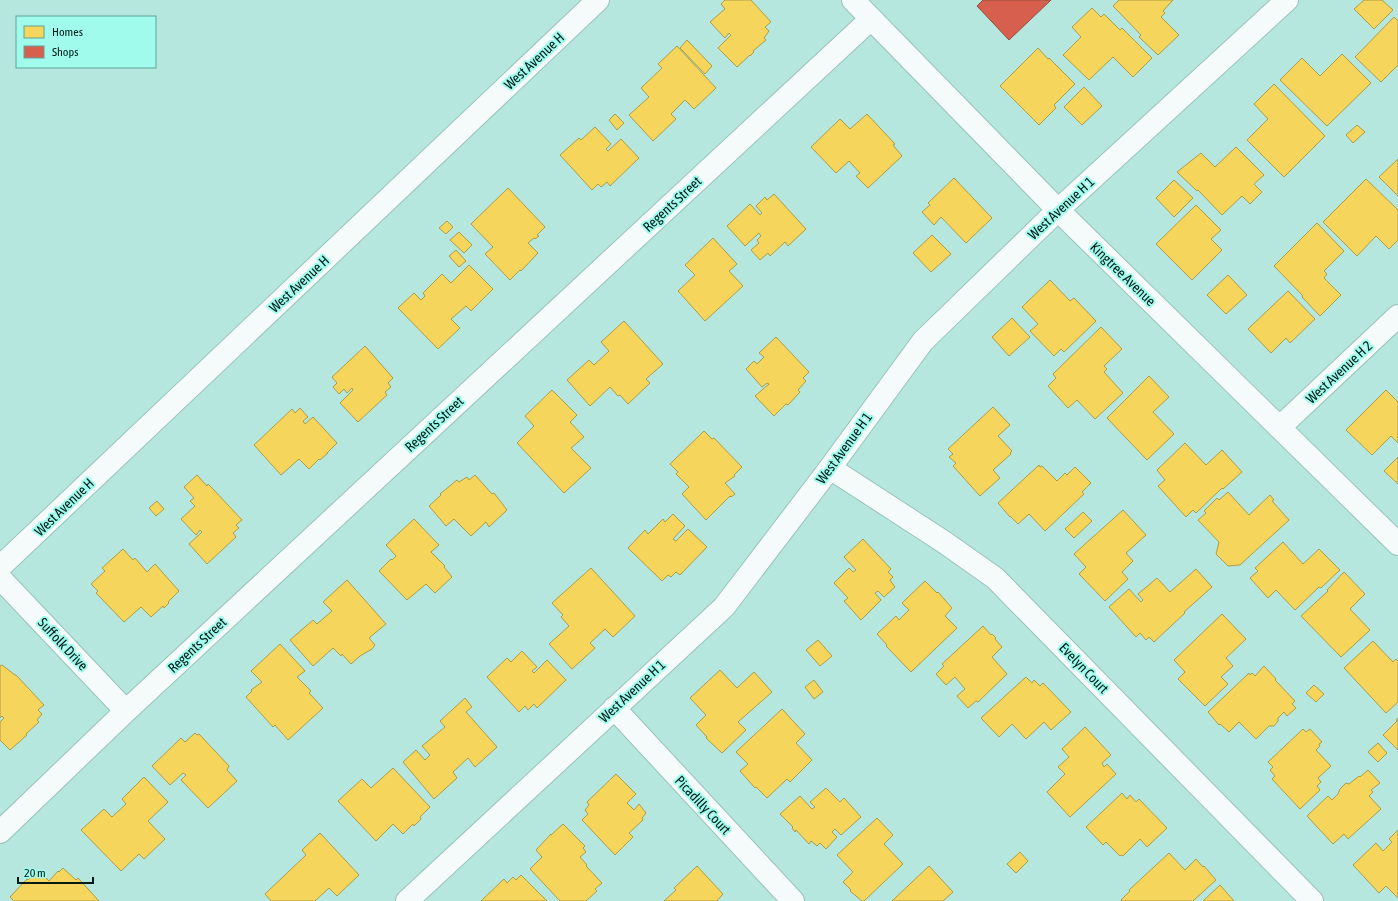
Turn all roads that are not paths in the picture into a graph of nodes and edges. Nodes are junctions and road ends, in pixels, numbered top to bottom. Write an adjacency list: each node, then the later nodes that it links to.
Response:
1 (598, 0): 10 (street, West Avenue H)
2 (853, 0): 4 (street, Kingtree Avenue)
3 (1288, 0): 5 (street, West Avenue H 1)
4 (870, 19): 5 (street, Kingtree Avenue); 13 (street, Regents Street)
5 (1058, 210): 7 (street, Kingtree Avenue); 8 (street, West Avenue H 1)
6 (1398, 316): 7 (street, West Avenue H 2)
7 (1280, 427): 9 (street, Kingtree Avenue)
8 (830, 468): 12 (street, West Avenue H 1); 17 (street, Evelyn Court)
9 (1398, 544)
10 (0, 567)
11 (0, 578): 13 (street, Suffolk Drive)
12 (614, 708): 15 (street, West Avenue H 1); 16 (street, Picadilly Court)
13 (126, 711): 14 (street, Regents Street)
14 (0, 832)
15 (407, 901)
16 (793, 901)
17 (1312, 901)

